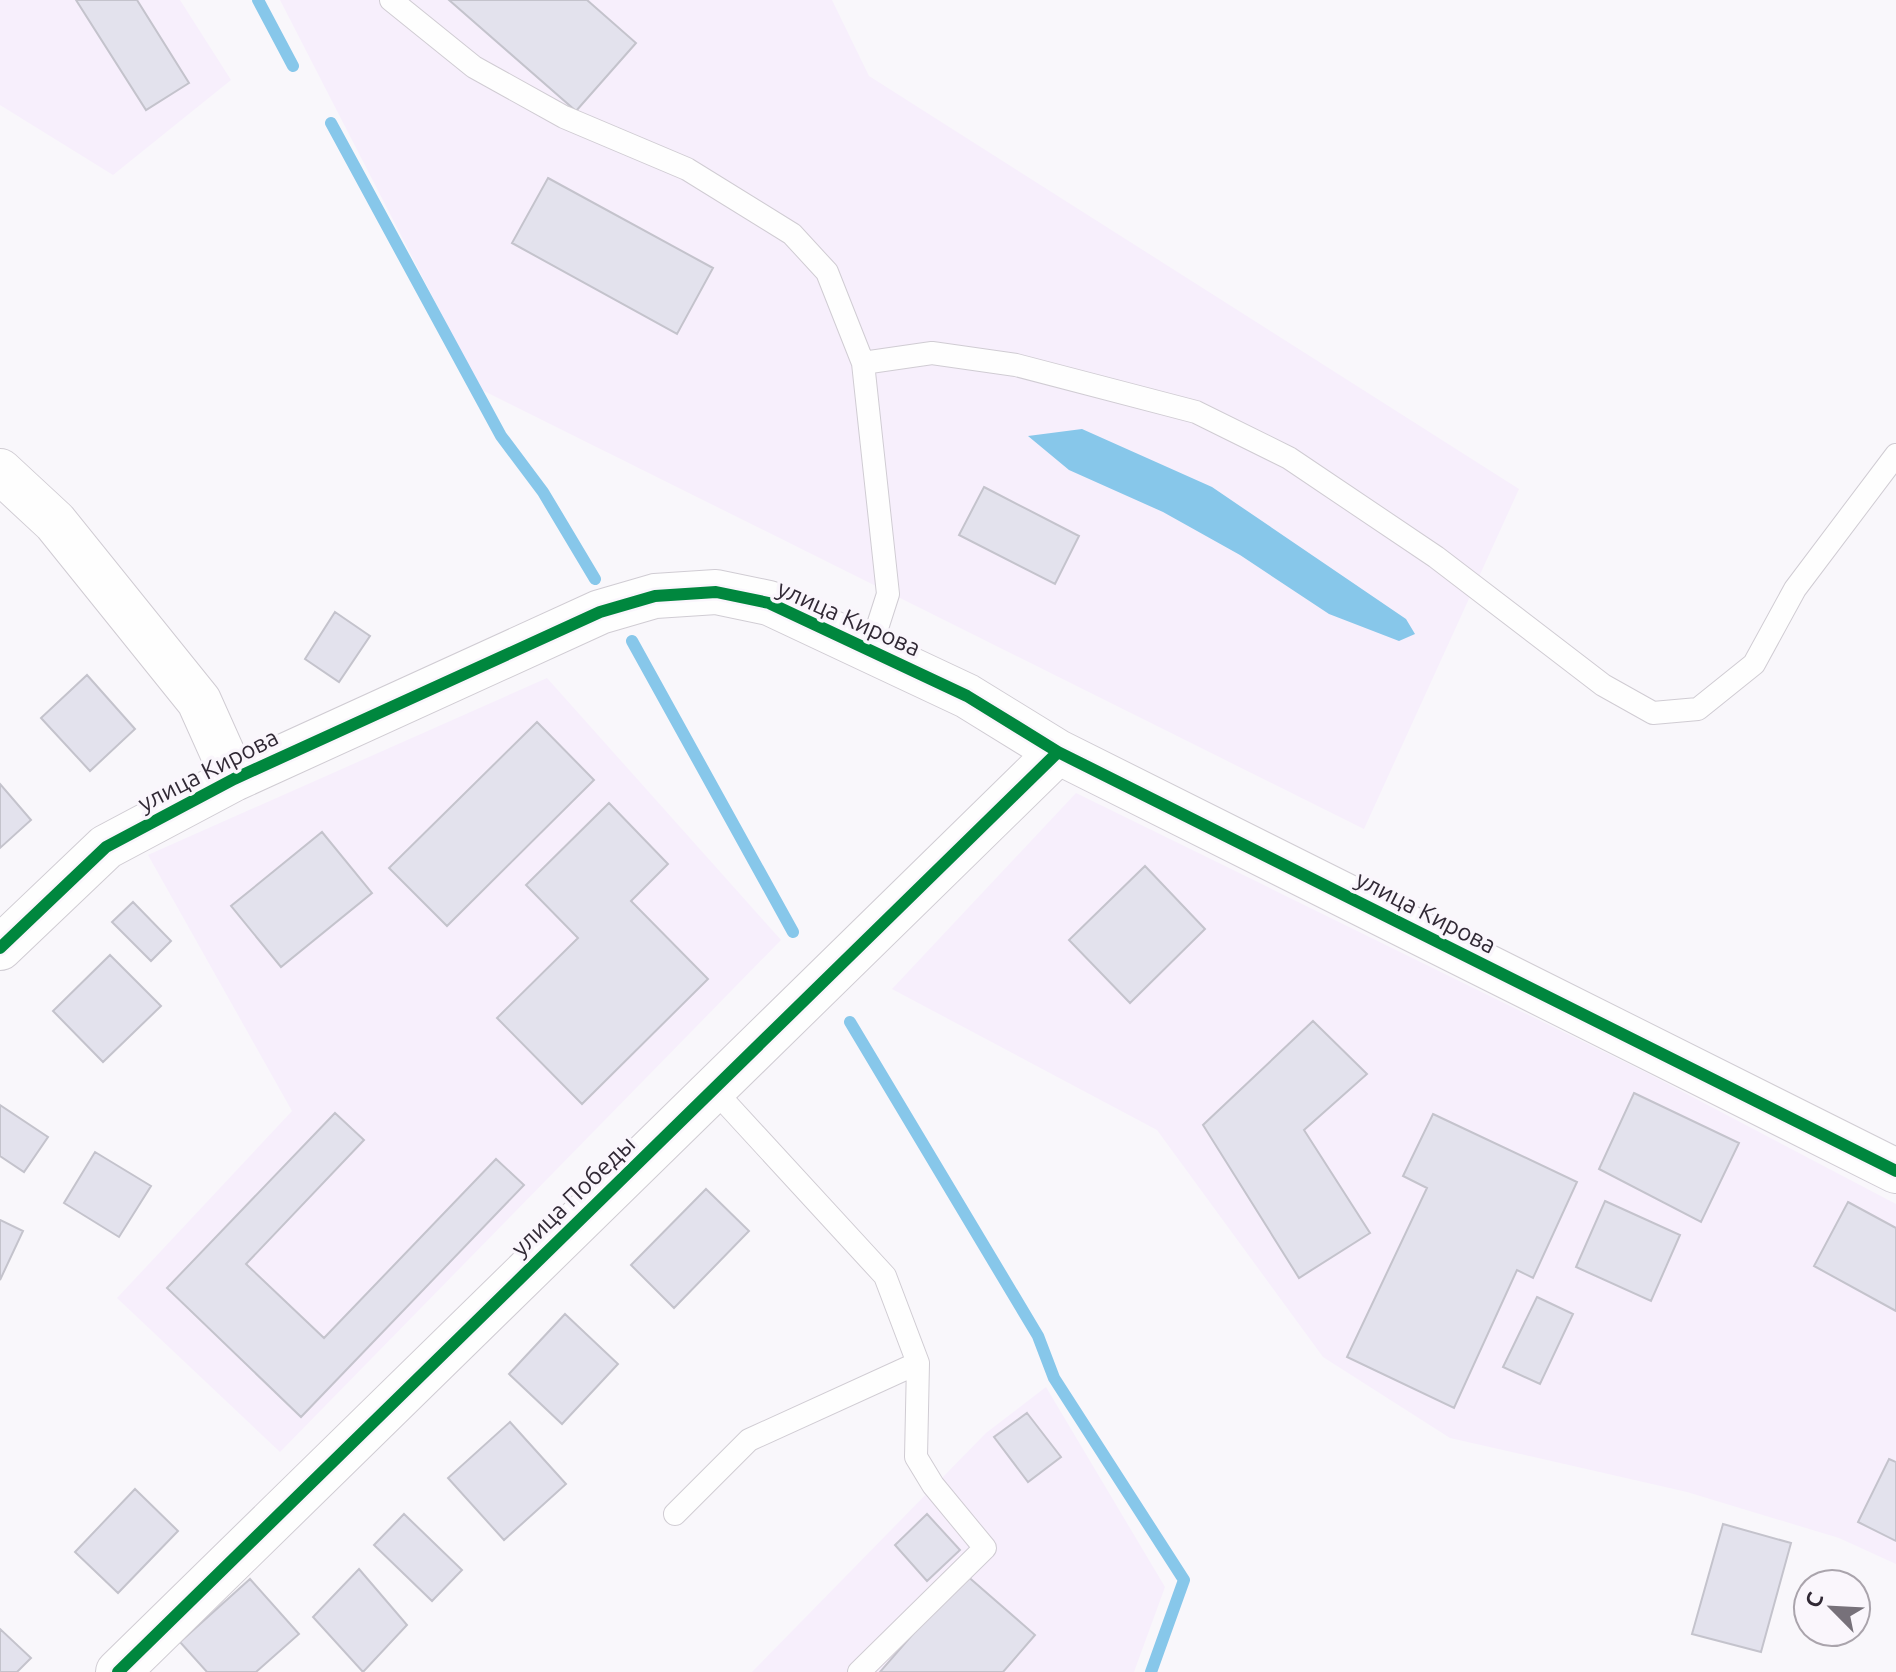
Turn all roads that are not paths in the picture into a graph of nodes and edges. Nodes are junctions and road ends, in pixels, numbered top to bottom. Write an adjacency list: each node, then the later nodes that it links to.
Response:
1 (391, 0): 2 (lane)
2 (863, 363): 3 (lane); 5 (lane)
3 (1896, 455)
4 (0, 471): 7 (street)
5 (870, 650): 6 (street, улица Кирова); 7 (street, улица Кирова)
6 (1058, 752): 9 (street, улица Победы); 10 (street, улица Кирова)
7 (234, 779): 8 (street, улица Кирова)
8 (0, 948)
9 (714, 1090): 11 (lane); 13 (street, улица Победы)
10 (1896, 1171)
11 (918, 1363): 12 (lane); 14 (lane)
12 (675, 1514)
13 (118, 1672)
14 (859, 1672)

